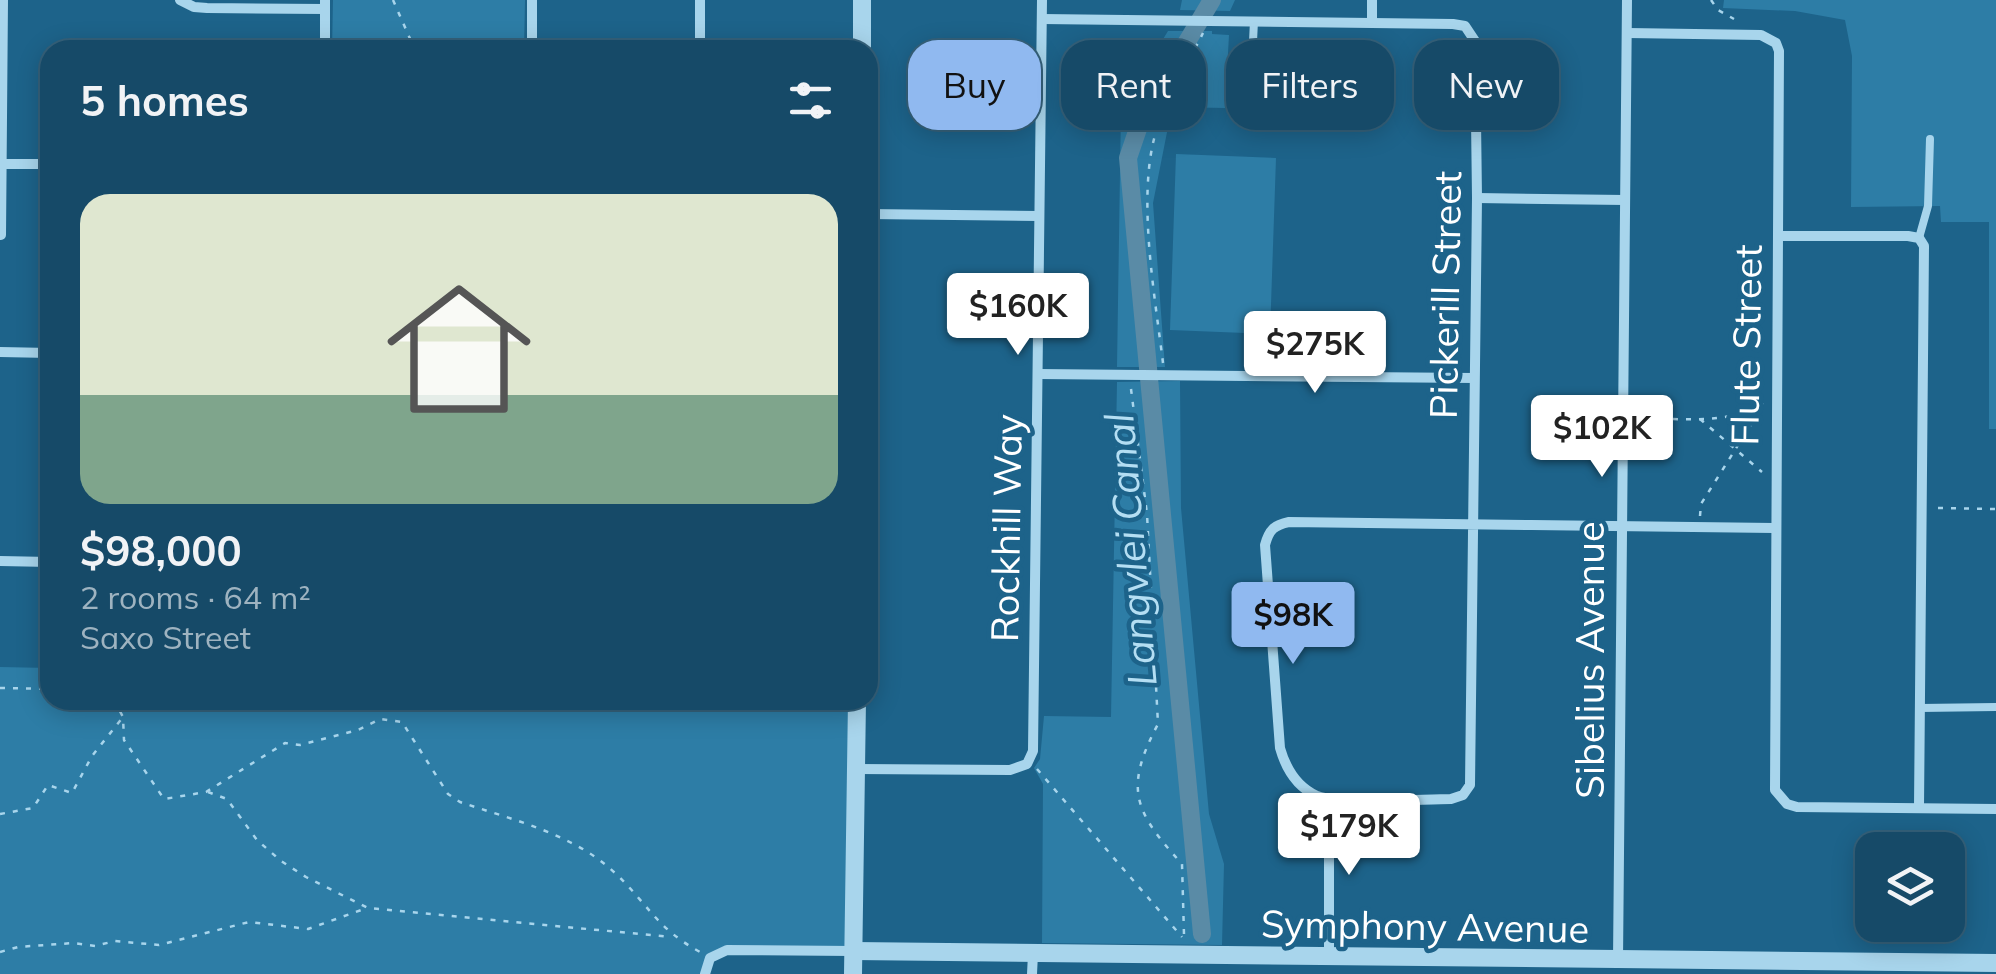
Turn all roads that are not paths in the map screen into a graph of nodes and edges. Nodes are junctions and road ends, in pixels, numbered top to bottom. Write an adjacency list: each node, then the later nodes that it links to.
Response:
1 (3, 0): 19 (street)
2 (180, 0): 9 (street)
3 (532, 0): 15 (street)
4 (700, 0): 16 (street)
5 (862, 0): 17 (street)
6 (1042, 0): 10 (street, Rockhill Way)
7 (1372, 0): 12 (street)
8 (1627, 0): 13 (street, Sibelius Avenue)
9 (326, 5): 14 (street)
10 (1042, 19): 11 (street, Pickerill Street); 26 (street, Rockhill Way)
11 (1254, 21): 12 (street, Pickerill Street); 18 (lane)
12 (1372, 22): 23 (street, Pickerill Street)
13 (1628, 34): 24 (street, Sibelius Avenue); 28 (street, Flute Street)
14 (325, 40)
15 (532, 40)
16 (700, 40)
17 (862, 40)
18 (1253, 40)
19 (1, 133): 21 (street)
20 (1930, 139): 29 (lane)
21 (2, 164): 22 (street); 27 (street)
22 (40, 164)
23 (1477, 198): 24 (street); 33 (street, Pickerill Street)
24 (1625, 200): 35 (street, Sibelius Avenue)
25 (878, 214): 26 (street)
26 (1038, 216): 32 (street, Rockhill Way)
27 (0, 235)
28 (1778, 236): 29 (street); 36 (street, Flute Street)
29 (1919, 238): 40 (street)
30 (0, 352): 31 (street)
31 (40, 353)
32 (1038, 374): 33 (street); 42 (street, Rockhill Way)
33 (1474, 378): 34 (street, Pickerill Street)
34 (1473, 524): 35 (street); 43 (street, Pickerill Street); 43 (street)
35 (1622, 527): 36 (street); 49 (street, Sibelius Avenue)
36 (1774, 528): 44 (street, Flute Street)
37 (0, 562): 38 (street)
38 (40, 562)
39 (1996, 707): 40 (lane)
40 (1920, 708): 44 (street)
41 (858, 710): 42 (street)
42 (857, 770): 46 (street)
43 (1329, 799): 48 (street)
44 (1919, 807): 45 (street)
45 (1996, 809)
46 (853, 951): 47 (street, Symphony Avenue); 54 (street); 55 (street)
47 (1033, 954): 48 (street, Symphony Avenue); 56 (street)
48 (1329, 957): 49 (street, Symphony Avenue)
49 (1618, 960): 51 (street, Symphony Avenue)
50 (1996, 963): 53 (street, Symphony Avenue)
51 (1658, 966): 52 (street, Symphony Avenue)
52 (1880, 968): 53 (street, Symphony Avenue)
53 (1947, 968)
54 (705, 974)
55 (853, 974)
56 (1032, 974)

